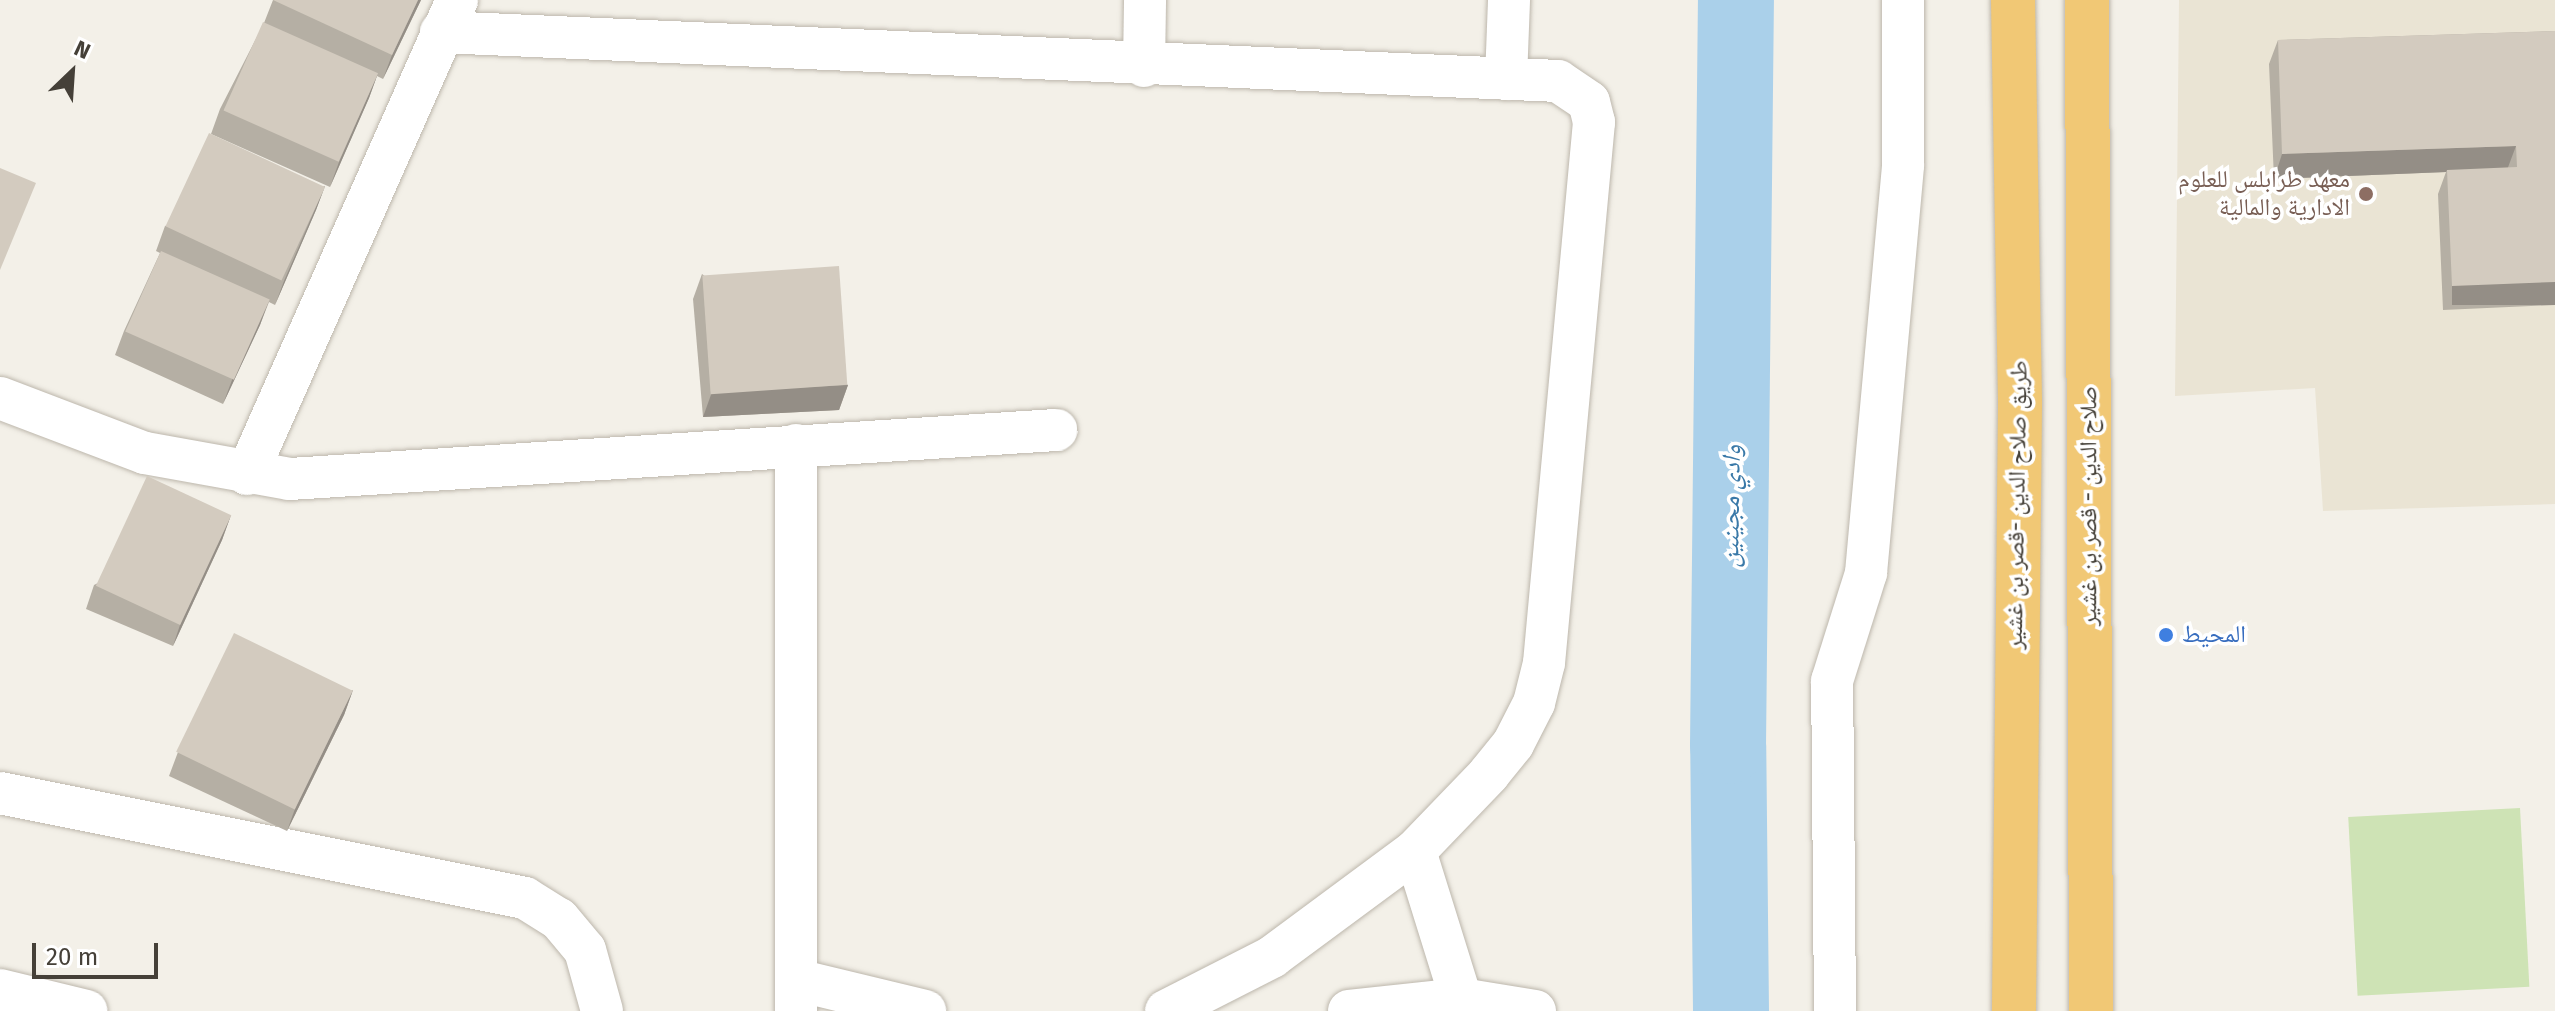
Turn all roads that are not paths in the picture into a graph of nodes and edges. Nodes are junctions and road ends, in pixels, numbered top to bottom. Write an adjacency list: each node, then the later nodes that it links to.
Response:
1 (1145, 0): 7 (street)
2 (1509, 0): 8 (street)
3 (1903, 0): 24 (street)
4 (2013, 0): 25 (highway, طريق صلاح الدين -قصر بن غشير)
5 (2087, 0): 26 (highway, صلاح الدين - قصر بن غشير)
6 (449, 16): 7 (street); 12 (street)
7 (1144, 66): 8 (street)
8 (1506, 79): 14 (street)
9 (0, 398): 12 (street)
10 (1056, 430): 11 (street)
11 (796, 445): 12 (street); 16 (street)
12 (247, 474)
13 (0, 793): 19 (street)
14 (1415, 851): 17 (street); 21 (street)
15 (4, 988): 18 (street)
16 (796, 996): 20 (street)
17 (1461, 999): 22 (street); 23 (street)
18 (87, 1011)
19 (602, 1011)
20 (925, 1011)
21 (1166, 1011)
22 (1349, 1011)
23 (1535, 1011)
24 (1835, 1011)
25 (2014, 1011)
26 (2091, 1011)

